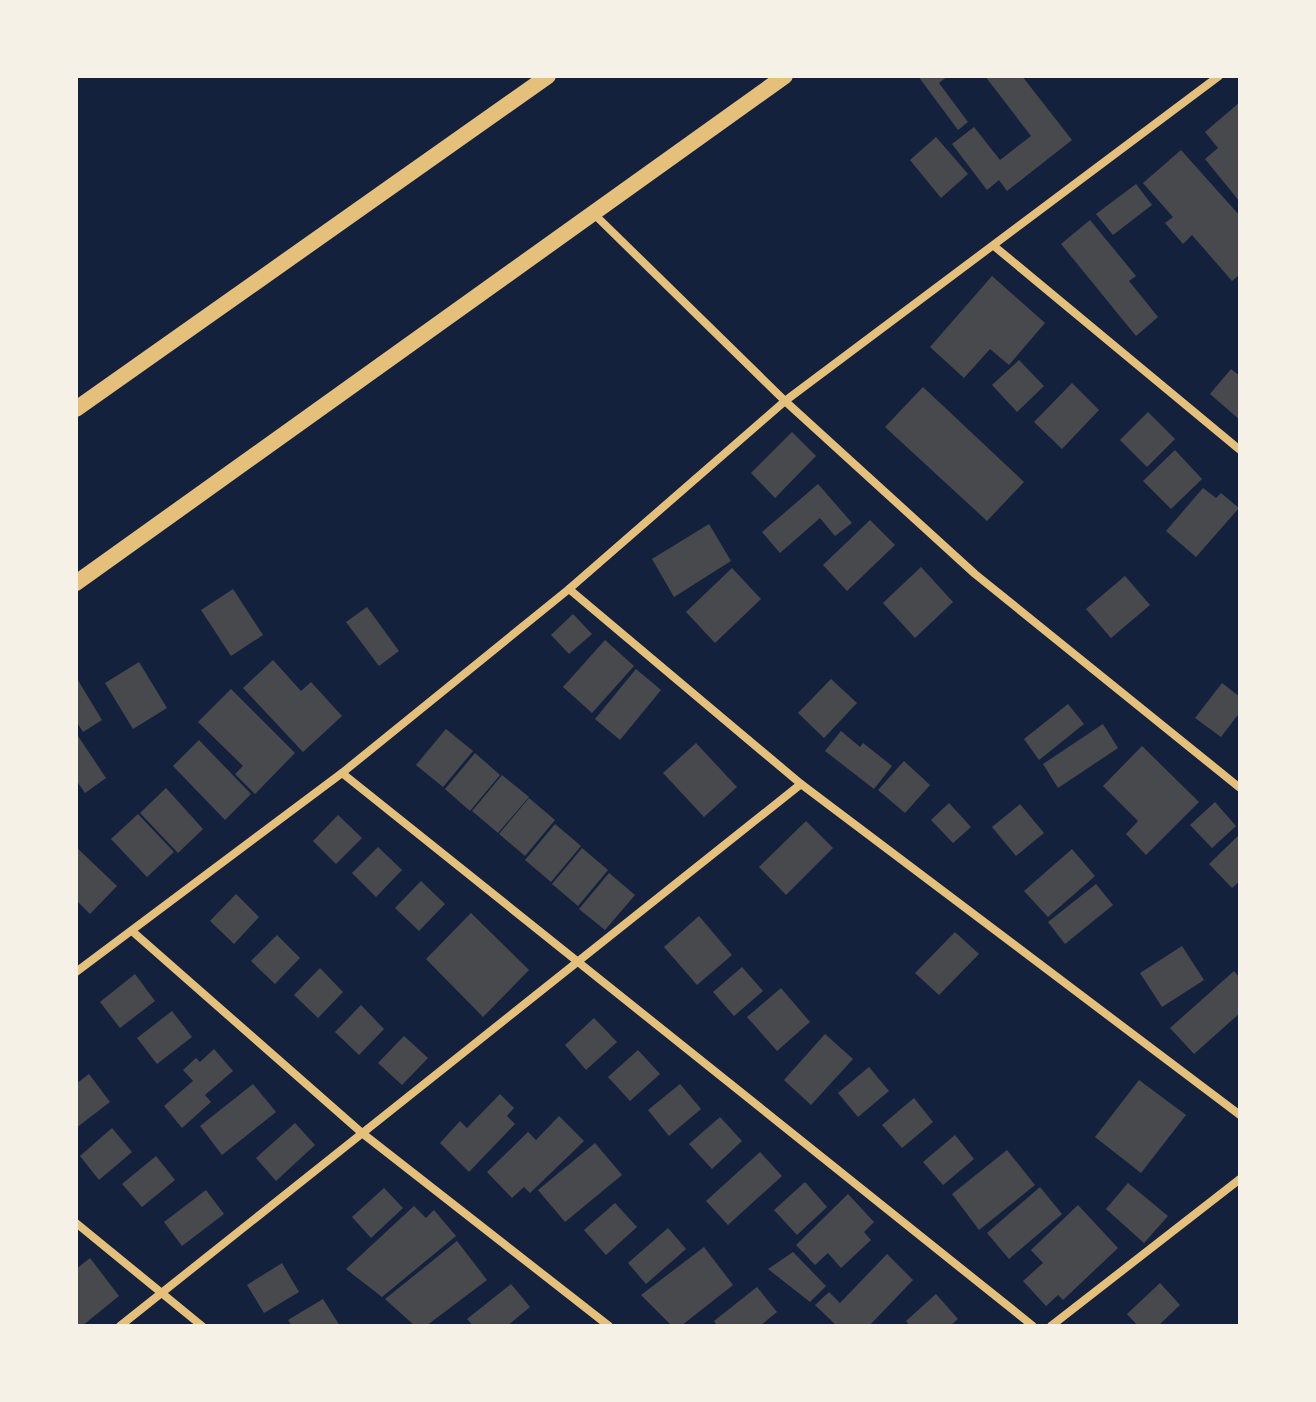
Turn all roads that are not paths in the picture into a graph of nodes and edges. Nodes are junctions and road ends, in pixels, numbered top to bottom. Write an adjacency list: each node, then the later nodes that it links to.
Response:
1 (548, 76): 7 (main road)
2 (785, 76): 4 (main road)
3 (1219, 76): 5 (street)
4 (593, 213): 6 (street); 9 (main road)
5 (994, 246): 6 (street); 8 (street)
6 (785, 401): 10 (street); 13 (street)
7 (76, 409)
8 (1240, 450)
9 (76, 583)
10 (569, 589): 11 (street); 12 (street)
11 (342, 773): 14 (street); 15 (street)
12 (801, 784): 15 (street); 17 (street)
13 (1240, 788)
14 (132, 931): 16 (street); 18 (street)
15 (578, 961): 18 (street); 25 (street)
16 (76, 972)
17 (1240, 1115)
18 (362, 1133): 21 (street); 24 (street)
19 (1240, 1179): 26 (street)
20 (76, 1223): 21 (street)
21 (161, 1293): 22 (street); 23 (street)
22 (120, 1326)
23 (202, 1326)
24 (609, 1326)
25 (1033, 1326)
26 (1051, 1326)

